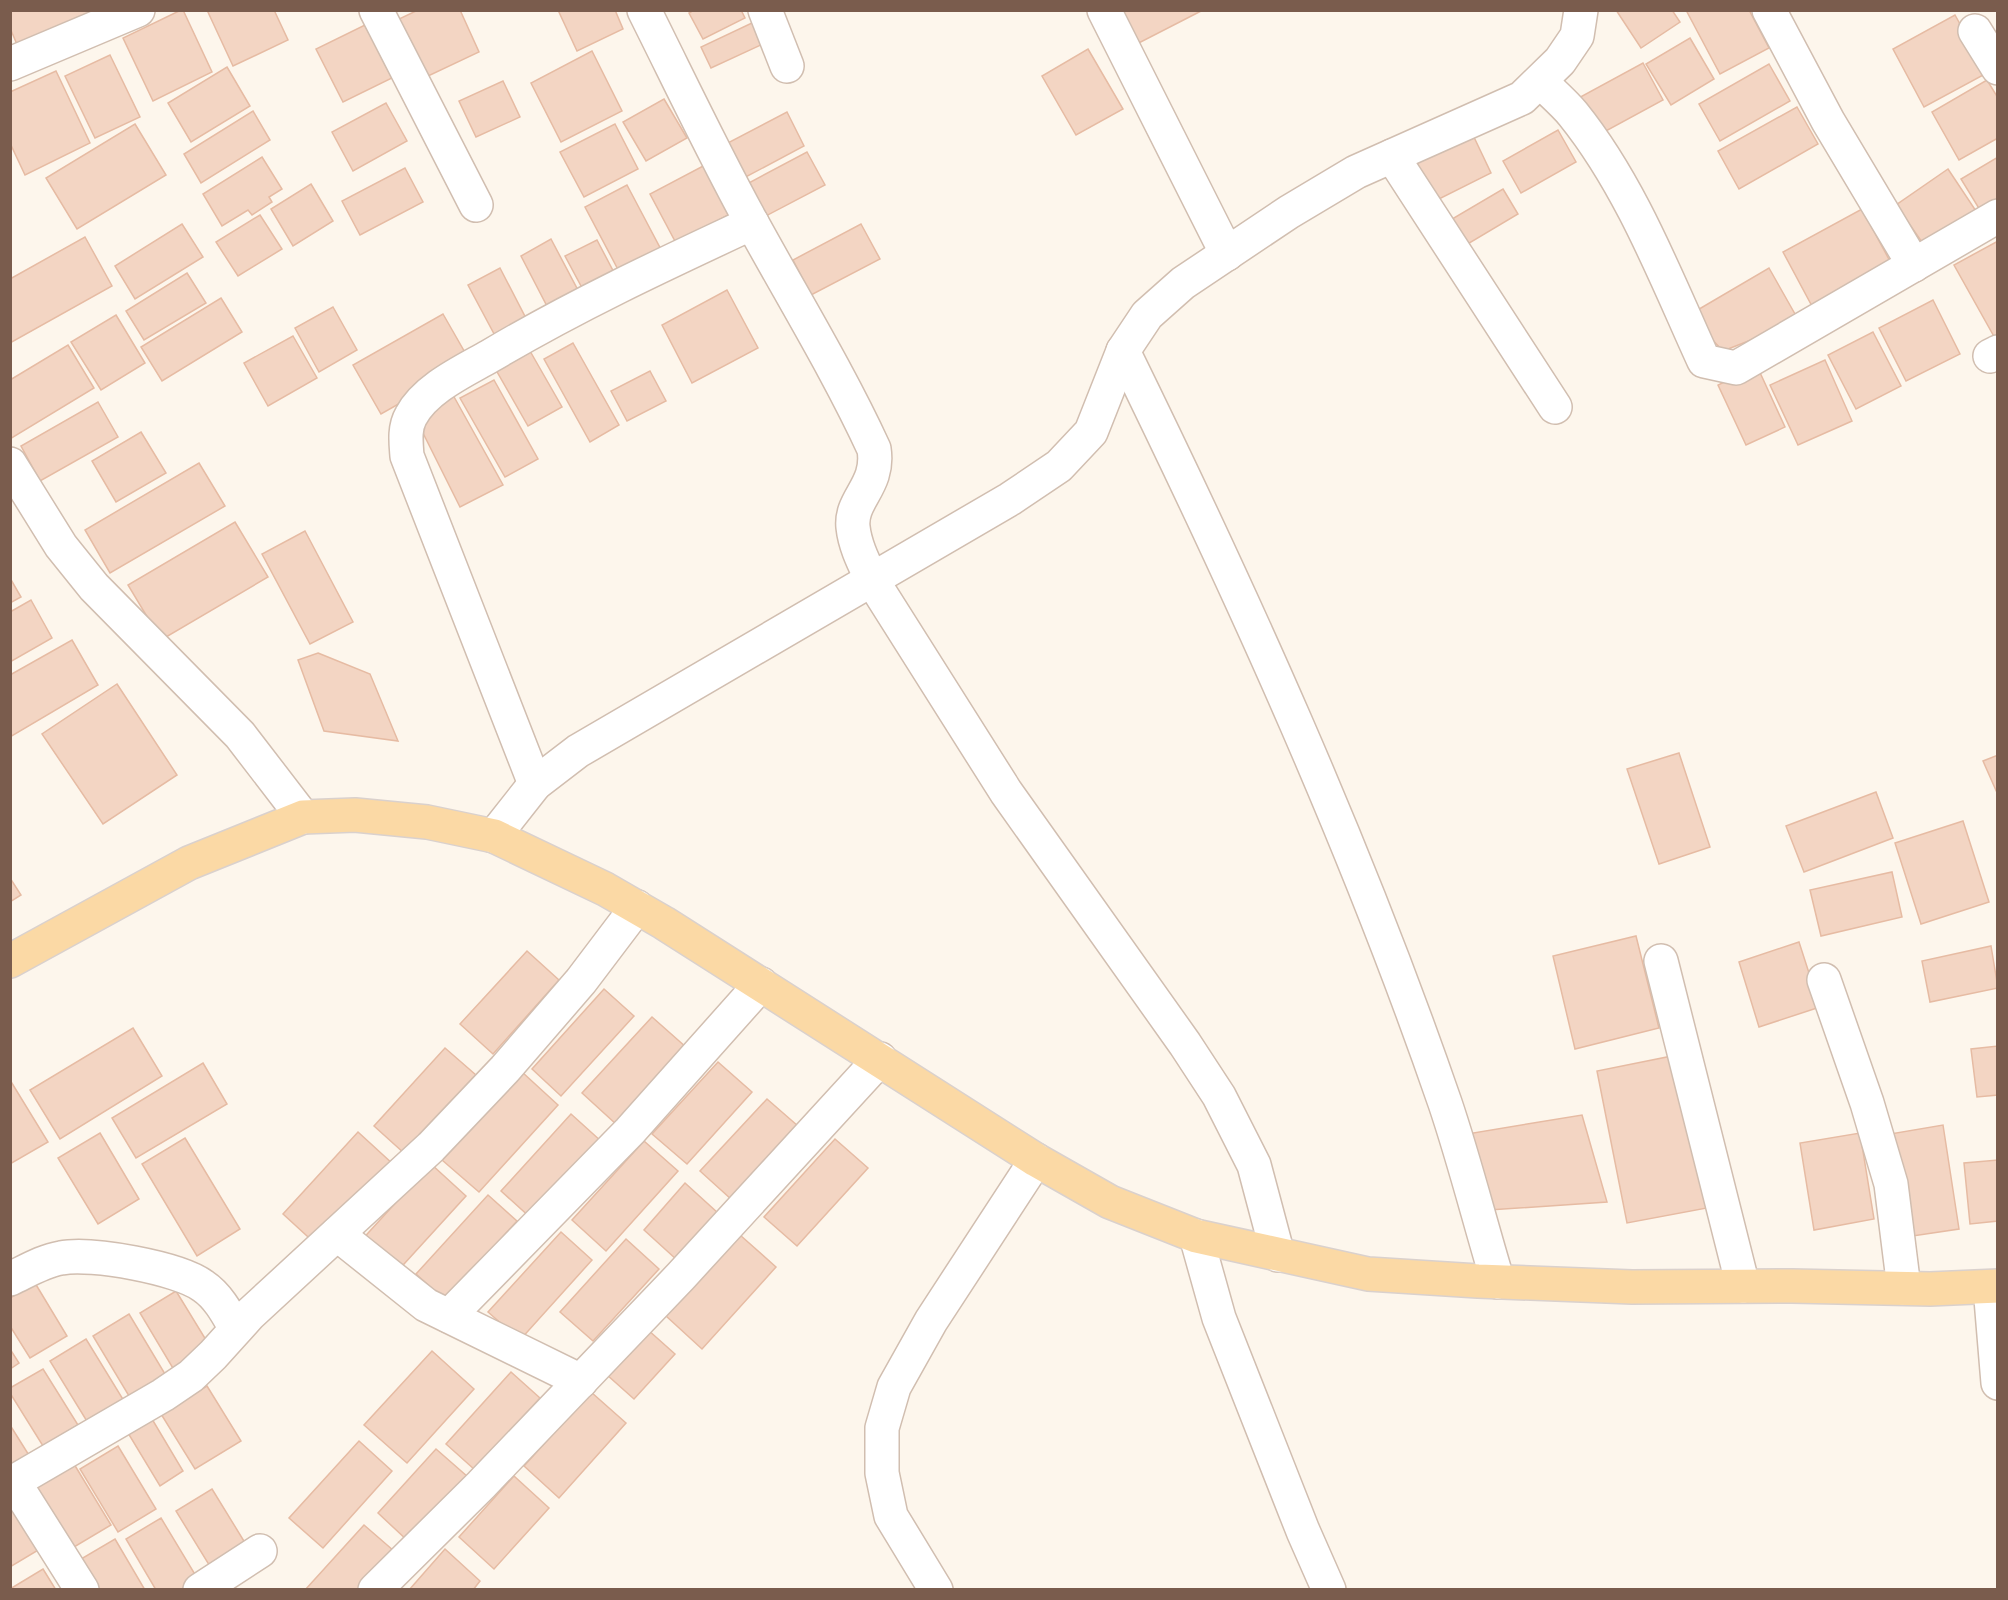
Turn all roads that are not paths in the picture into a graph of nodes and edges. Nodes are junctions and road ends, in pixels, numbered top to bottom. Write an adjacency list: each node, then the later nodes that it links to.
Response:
1 (138, 10): 9 (street)
2 (376, 10): 14 (street)
3 (645, 10): 16 (street)
4 (765, 10): 10 (street)
5 (1104, 10): 17 (street)
6 (1581, 10): 12 (street)
7 (1768, 10): 18 (street)
8 (1975, 31): 11 (street)
9 (10, 64)
10 (787, 66)
11 (1998, 68)
12 (1541, 82): 13 (street); 18 (street)
13 (1392, 156): 17 (street); 20 (street)
14 (476, 205)
15 (1998, 216): 18 (street)
16 (752, 223): 22 (street); 23 (street)
17 (1227, 254): 19 (street)
18 (1914, 265)
19 (1123, 351): 22 (street); 37 (street)
20 (1556, 407)
21 (10, 464): 24 (street)
22 (872, 580): 23 (street); 35 (street)
23 (535, 784): 25 (street)
24 (303, 818): 25 (main road); 27 (main road)
25 (494, 836): 26 (main road)
26 (637, 907): 30 (main road); 33 (street)
27 (10, 961)
28 (1661, 961): 38 (street)
29 (1824, 980): 40 (street)
30 (761, 984): 31 (main road); 41 (street)
31 (880, 1059): 32 (main road); 43 (street)
32 (1036, 1160): 34 (main road); 50 (street)
33 (337, 1234): 41 (street); 42 (street)
34 (1196, 1236): 35 (main road); 51 (street)
35 (1278, 1255): 37 (main road)
36 (10, 1279): 42 (street)
37 (1498, 1282): 38 (main road)
38 (1743, 1286): 40 (main road)
39 (1994, 1286): 40 (main road); 44 (street)
40 (1904, 1288)
41 (449, 1316): 43 (street)
42 (243, 1322): 45 (street)
43 (580, 1381): 49 (street)
44 (1998, 1383)
45 (12, 1483): 47 (street)
46 (260, 1551): 48 (street)
47 (82, 1590)
48 (200, 1590)
49 (375, 1590)
50 (936, 1590)
51 (1329, 1590)

